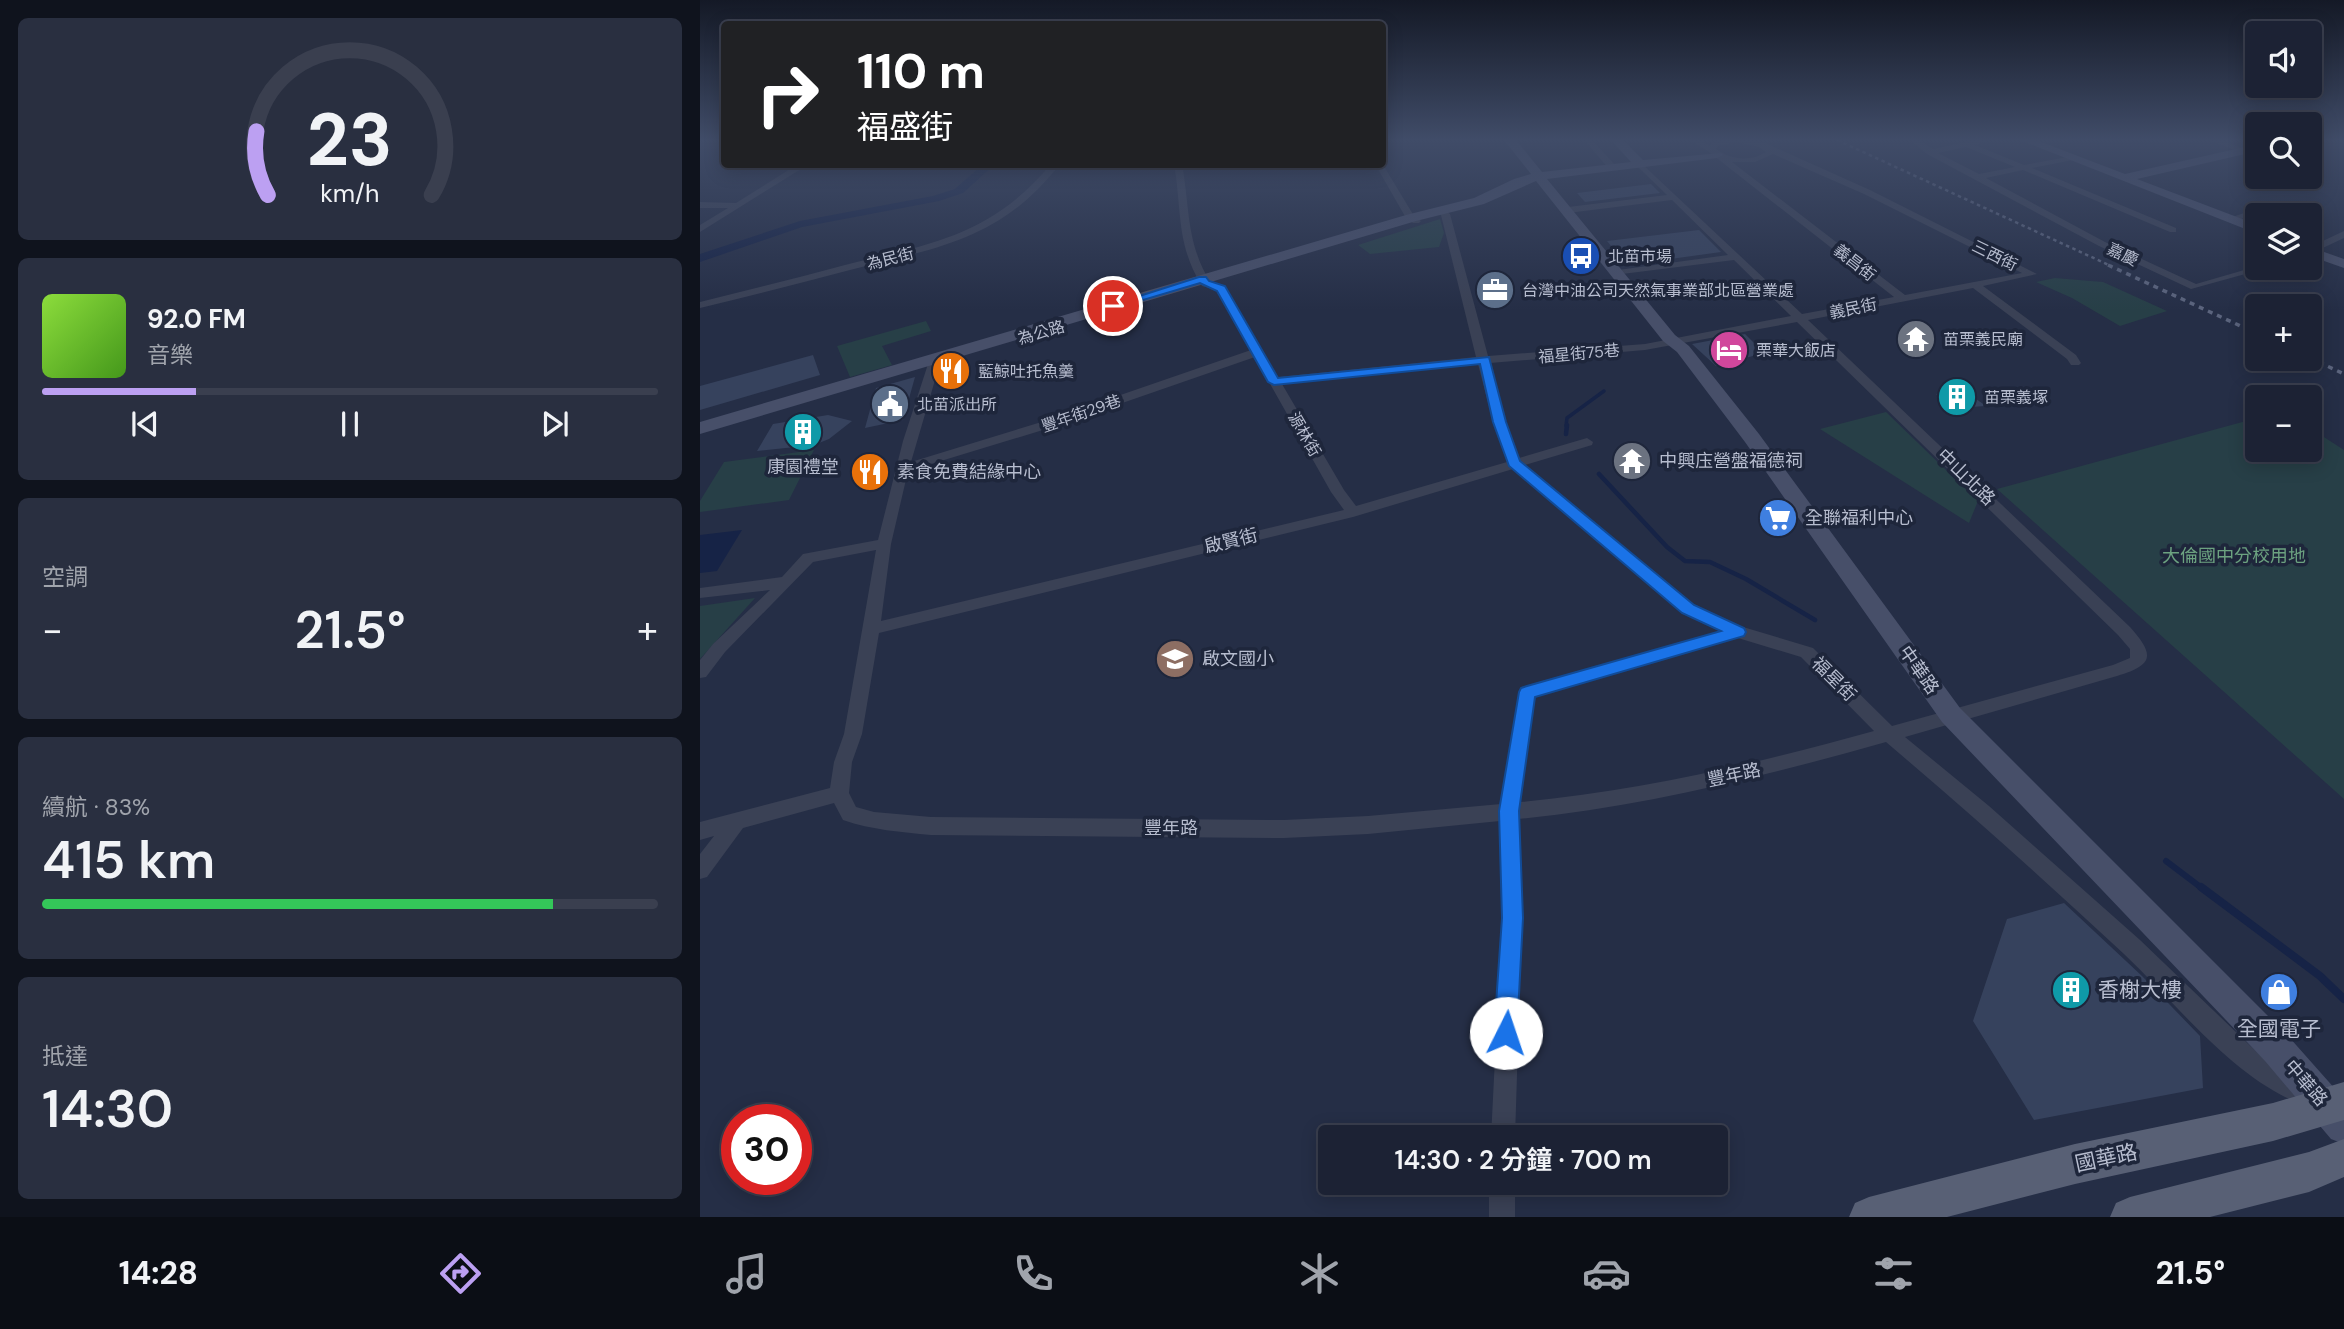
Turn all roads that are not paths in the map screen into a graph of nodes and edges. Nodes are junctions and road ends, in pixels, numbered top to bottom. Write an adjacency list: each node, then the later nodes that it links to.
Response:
1 (748, 197): 14 (street)
2 (1024, 197): 36 (street, 為民街)
3 (1180, 197): 16 (street, 源林街)
4 (1399, 197): 21 (street)
5 (1488, 197): 17 (street, 為公路)
6 (1557, 197): 15 (street, 中華路)
7 (1674, 197): 15 (street); 28 (street, 中山北路)
8 (1770, 197): 35 (street, 義昌街)
9 (1877, 197): 32 (street, 三西街)
10 (2015, 197): 31 (street, 嘉慶)
11 (2092, 197): 24 (street)
12 (2174, 197): 20 (street)
13 (700, 205): 14 (street)
14 (734, 205): 23 (street)
15 (1568, 210): 30 (street, 中華路)
16 (1181, 212): 18 (street); 33 (street, 源林街)
17 (1443, 212): 21 (street, 為公路); 40 (street, 福星街)
18 (1169, 214)
19 (2245, 215): 20 (street)
20 (2231, 219): 22 (street)
21 (1413, 220): 33 (street, 為公路)
22 (2245, 225)
23 (700, 229)
24 (2173, 230)
25 (2344, 234): 26 (street)
26 (2322, 245)
27 (2322, 256): 29 (street)
28 (1735, 257): 30 (street); 37 (street, 中山北路)
29 (2344, 264)
30 (1618, 273): 38 (street, 中華路)
31 (2245, 273)
32 (2032, 274): 34 (street, 義民街)
33 (1204, 281): 39 (street, 源林街); 41 (street, 為公路)
34 (1975, 285): 35 (street, 義民街); 42 (street)
35 (1902, 299): 37 (street, 義民街)
36 (700, 305)
37 (1802, 319): 38 (street, 義民街); 57 (street, 中山北路)
38 (1673, 342): 40 (street, 福星街75巷); 57 (street, 中華路)
39 (1257, 352): 43 (street, 源林街); 49 (street, 豐年街29巷)
40 (1485, 360): 43 (street, 福星街75巷); 48 (street, 福星街)
41 (933, 362): 44 (street, 為公路); 49 (street)
42 (2075, 363)
43 (1274, 382): 50 (street, 源林街)
44 (842, 388): 45 (street, 為公路); 46 (street, 為公路)
45 (700, 428)
46 (700, 434)
47 (1587, 442): 48 (street, 啟賢街)
48 (1514, 463): 50 (street, 啟賢街); 55 (street, 福星街)
49 (902, 468): 51 (street)
50 (1353, 512): 54 (street, 啟賢街)
51 (884, 544): 52 (street); 54 (street)
52 (787, 582): 53 (street); 56 (street)
53 (700, 593)
54 (872, 629): 59 (street)
55 (1738, 632): 58 (street, 福星街); 60 (street)
56 (700, 672)
57 (1951, 715): 58 (street, 豐年路); 64 (street, 中華路)
58 (1890, 735): 60 (street, 豐年路); 64 (street, 福星街)
59 (839, 794): 60 (street, 豐年路); 61 (street)
60 (1509, 811): 65 (street)
61 (737, 821): 62 (street); 63 (street)
62 (700, 831)
63 (700, 870)
64 (2338, 1111): 69 (main road, 國華路)
65 (1504, 1125)
66 (2344, 1158): 70 (main road)
67 (1502, 1195): 68 (street)
68 (1502, 1217)
69 (1869, 1217)
70 (2130, 1217)

